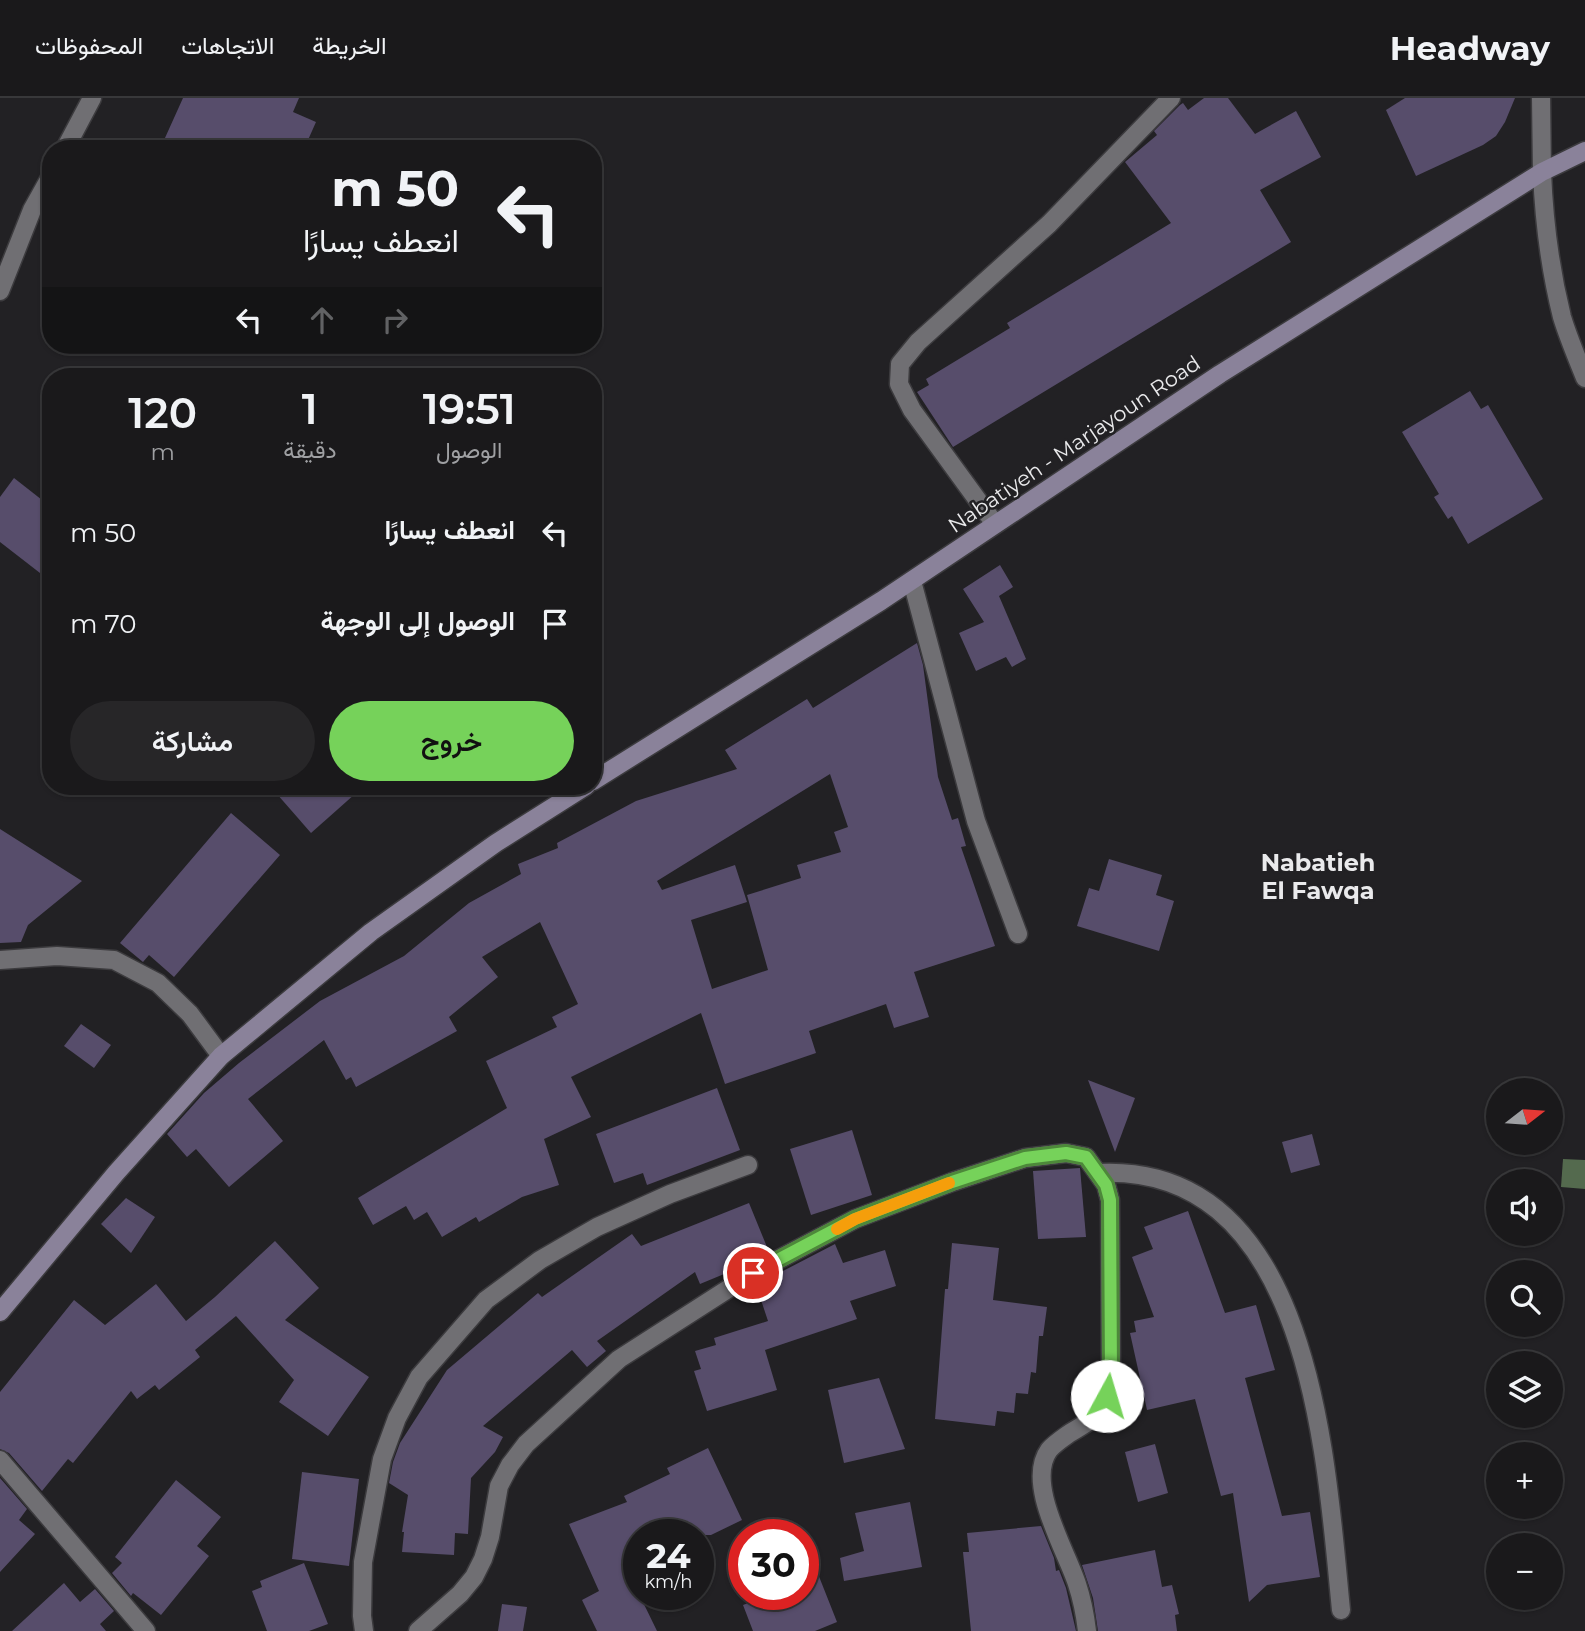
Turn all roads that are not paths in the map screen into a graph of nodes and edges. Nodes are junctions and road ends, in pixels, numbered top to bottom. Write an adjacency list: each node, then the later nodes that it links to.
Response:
1 (92, 98): 4 (street)
2 (1171, 98): 10 (street)
3 (1541, 98): 6 (street)
4 (70, 140)
5 (1585, 151): 6 (main road, Nabatiyeh - Marjayoun Road)
6 (1542, 172): 9 (street); 10 (main road, Nabatiyeh - Marjayoun Road)
7 (42, 192): 8 (street)
8 (0, 290)
9 (1585, 378)
10 (995, 524): 11 (main road, Nabatiyeh - Marjayoun Road)
11 (912, 581): 12 (main road, Nabatiyeh - Marjayoun Road); 14 (street)
12 (602, 775)
13 (572, 795): 16 (main road)
14 (1018, 934)
15 (0, 960): 16 (street)
16 (221, 1056): 19 (main road)
17 (748, 1165): 23 (street)
18 (1098, 1172): 21 (street); 24 (street); 25 (street)
19 (0, 1312)
20 (0, 1460): 22 (street)
21 (1341, 1610)
22 (146, 1631)
23 (364, 1631)
24 (418, 1631)
25 (1087, 1631)

